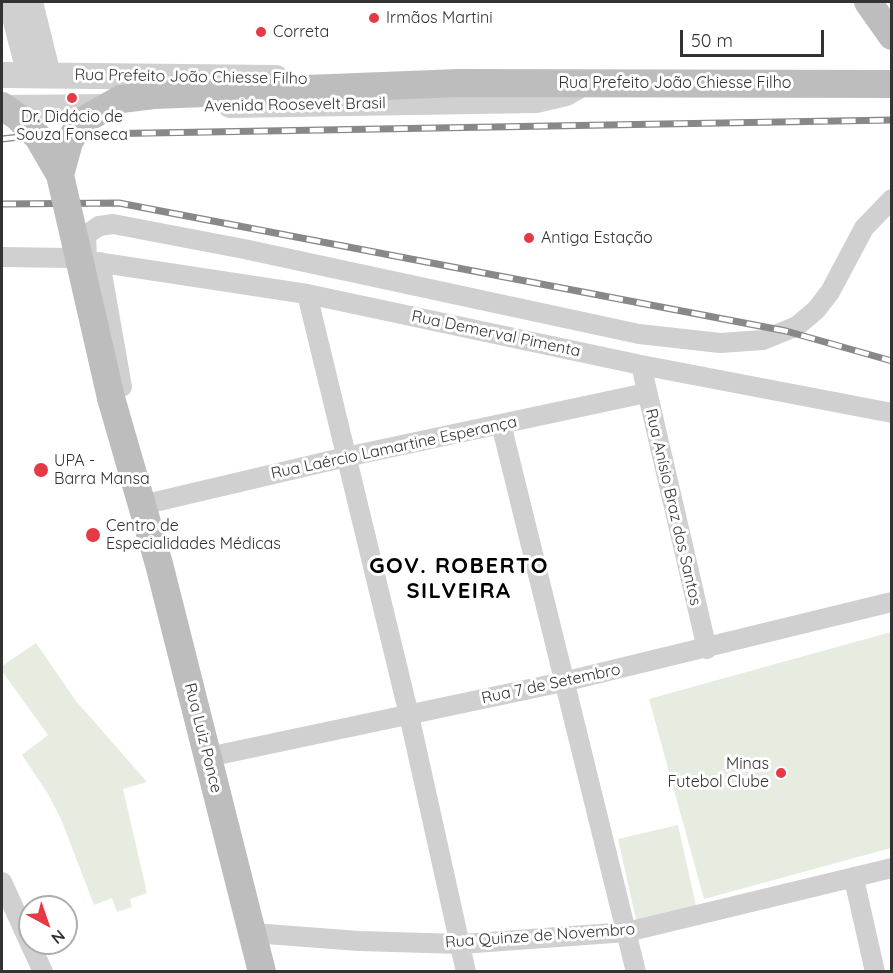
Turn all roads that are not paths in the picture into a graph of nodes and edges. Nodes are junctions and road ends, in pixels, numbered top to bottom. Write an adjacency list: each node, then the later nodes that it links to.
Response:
1 (11, 2): 6 (street)
2 (30, 2): 6 (street)
3 (868, 2): 4 (main road)
4 (891, 36)
5 (2, 75): 6 (street, Rua Prefeito João Chiesse Filho)
6 (39, 75): 8 (street, Rua Prefeito João Chiesse Filho)
7 (585, 82): 8 (main road, Rua Prefeito João Chiesse Filho); 9 (main road, Rua Prefeito João Chiesse Filho); 10 (street, Avenida Roosevelt Brasil)
8 (459, 83): 11 (main road, Rua Prefeito João Chiesse Filho, bridge)
9 (891, 84)
10 (2, 107): 11 (main road, bridge)
11 (60, 175): 21 (main road, Rua Luiz Ponce, bridge)
12 (891, 199): 14 (street, Rua Luiz Ponce)
13 (2, 257): 14 (street, Rua Demerval Pimenta)
14 (94, 261): 15 (street, Rua Demerval Pimenta); 21 (street, Rua Luiz Ponce)
15 (307, 294): 16 (street, Rua Demerval Pimenta); 20 (street)
16 (641, 364): 17 (street, Rua Anísio Braz dos Santos); 18 (street, Rua Demerval Pimenta)
17 (646, 393): 19 (street, Rua Laércio Lamartine Esperança); 23 (street, Rua Anísio Braz dos Santos)
18 (891, 413)
19 (501, 424): 20 (street, Rua Laércio Lamartine Esperança); 24 (street)
20 (346, 457): 21 (street, Rua Laércio Lamartine Esperança); 25 (street)
21 (142, 505): 26 (main road, Rua Luiz Ponce)
22 (891, 602): 23 (street, Rua 7 de Setembro)
23 (707, 649): 24 (street, Rua 7 de Setembro)
24 (563, 682): 25 (street, Rua 7 de Setembro); 30 (street)
25 (409, 715): 26 (street, Rua 7 de Setembro); 32 (street)
26 (208, 758): 31 (main road, Rua Luiz Ponce)
27 (891, 868): 28 (street, Rua Quinze de Novembro)
28 (854, 879): 30 (street, Rua Quinze de Novembro); 37 (street)
29 (2, 882): 33 (street)
30 (627, 932): 32 (street, Rua Quinze de Novembro); 36 (street)
31 (253, 933): 32 (street, Rua Quinze de Novembro); 34 (main road, Rua Luiz Ponce)
32 (461, 944): 35 (street)
33 (43, 972)
34 (262, 972)
35 (466, 972)
36 (636, 972)
37 (875, 972)

